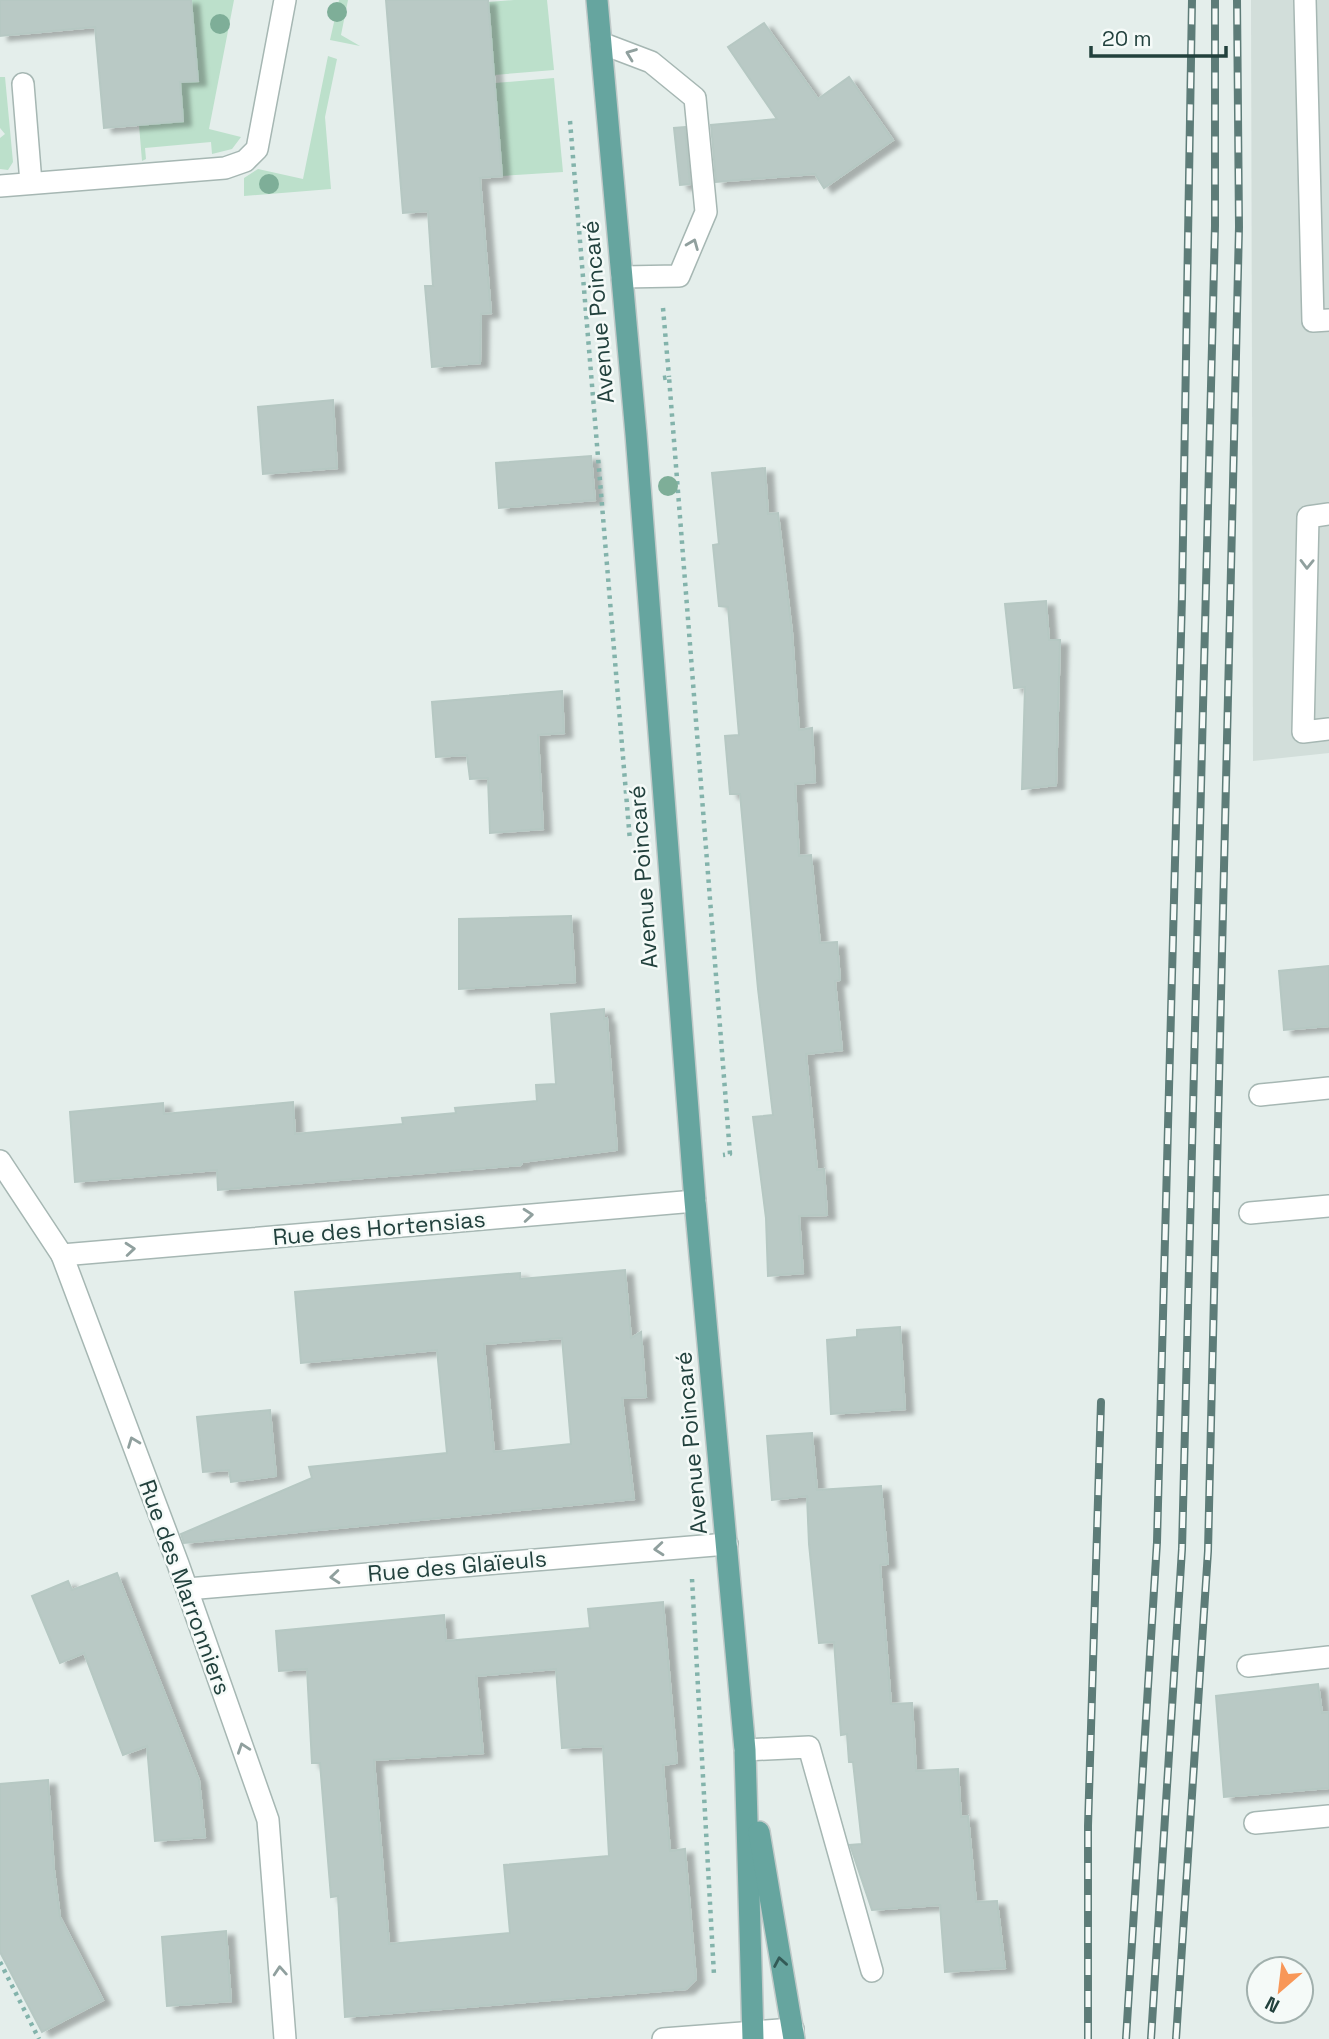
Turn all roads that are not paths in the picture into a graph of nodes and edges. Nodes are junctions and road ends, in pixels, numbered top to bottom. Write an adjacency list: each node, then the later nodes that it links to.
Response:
1 (285, 0): 6 (street)
2 (597, 0): 4 (main road, Avenue Poincaré)
3 (1305, 0): 9 (street)
4 (601, 43): 8 (main road, Avenue Poincaré); 8 (street, one-way to 4)
5 (23, 84): 6 (street)
6 (32, 183): 7 (street)
7 (0, 186)
8 (622, 277): 15 (main road, Avenue Poincaré)
9 (1329, 320)
10 (1329, 514): 11 (street, one-way to 11)
11 (1329, 729)
12 (1329, 1088): 13 (street)
13 (1260, 1095)
14 (0, 1161): 18 (street, Rue des Marronniers)
15 (695, 1201): 18 (street, Rue des Hortensias, one-way to 15); 19 (main road, Avenue Poincaré)
16 (1329, 1206): 17 (street)
17 (1250, 1213)
18 (62, 1255): 20 (street, Rue des Marronniers, one-way to 18)
19 (727, 1544): 20 (street, Rue des Glaïeuls, one-way to 20); 23 (main road, Avenue Poincaré)
20 (187, 1589): 29 (street, Rue des Marronniers, one-way to 20)
21 (1329, 1657): 22 (street)
22 (1248, 1666)
23 (745, 1750): 26 (street); 27 (main road, Avenue Poincaré, one-way to 23); 28 (main road, Avenue Poincaré)
24 (1329, 1816): 25 (street)
25 (1255, 1823)
26 (872, 1971)
27 (794, 2034): 28 (street)
28 (752, 2036): 30 (street)
29 (285, 2039)
30 (663, 2039)

